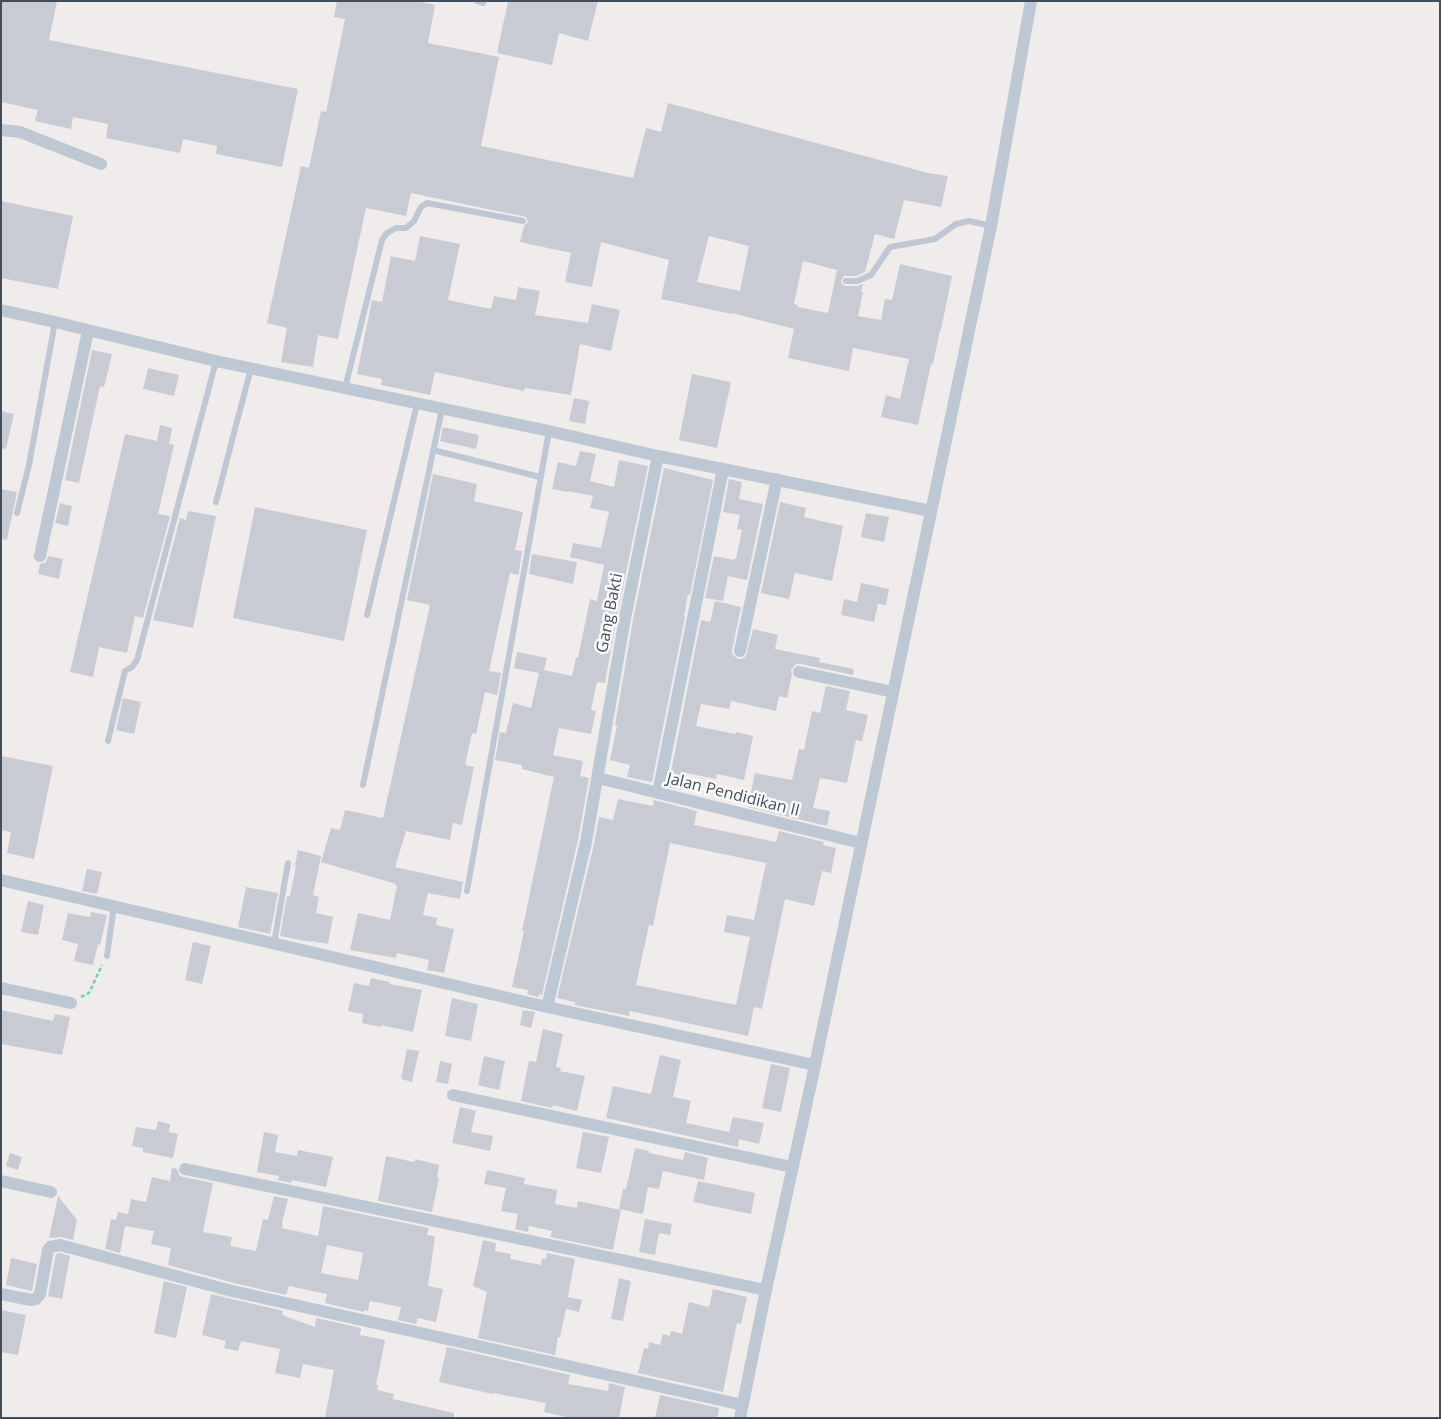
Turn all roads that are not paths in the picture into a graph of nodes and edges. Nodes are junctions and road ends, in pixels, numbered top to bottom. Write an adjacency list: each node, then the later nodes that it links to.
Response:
1 (477, 1): 2 (lane)
2 (484, 1)
3 (1031, 1): 7 (street)
4 (1, 130): 5 (street)
5 (101, 164)
6 (522, 221): 14 (lane)
7 (991, 226): 8 (lane); 24 (street)
8 (846, 281)
9 (2, 314): 10 (street)
10 (55, 322): 11 (street); 25 (lane)
11 (88, 331): 12 (street); 26 (street)
12 (216, 361): 13 (street); 31 (lane)
13 (251, 368): 14 (street); 23 (lane)
14 (345, 388): 15 (street)
15 (416, 404): 16 (street); 27 (lane)
16 (442, 409): 17 (street); 18 (lane)
17 (549, 431): 19 (street); 21 (lane)
18 (433, 450): 21 (lane); 33 (lane)
19 (658, 456): 20 (street); 32 (street, Gang Bakti)
20 (723, 469): 22 (street); 34 (street)
21 (540, 477): 38 (lane)
22 (777, 479): 24 (street); 28 (street)
23 (216, 502)
24 (931, 511): 30 (street)
25 (17, 513)
26 (40, 556)
27 (367, 615)
28 (740, 651)
29 (799, 672): 30 (street)
30 (893, 692): 35 (street)
31 (108, 741)
32 (598, 778): 34 (street, Jalan Pendidikan II); 44 (street, Gang Bakti)
33 (363, 785)
34 (658, 793): 35 (street, Jalan Pendidikan II)
35 (861, 843): 45 (street)
36 (288, 863): 40 (lane)
37 (1, 880): 39 (street)
38 (466, 891)
39 (114, 906): 40 (street); 41 (lane)
40 (274, 943): 44 (street)
41 (106, 956)
42 (1, 988): 43 (street)
43 (71, 1003)
44 (547, 1007): 45 (street)
45 (814, 1064): 47 (street)
46 (453, 1095): 47 (street)
47 (792, 1167): 51 (street)
48 (185, 1169): 51 (street)
49 (1, 1181): 50 (street)
50 (51, 1192)
51 (766, 1290): 53 (street)
52 (1, 1294): 53 (street)
53 (743, 1405): 54 (street)
54 (740, 1418)

